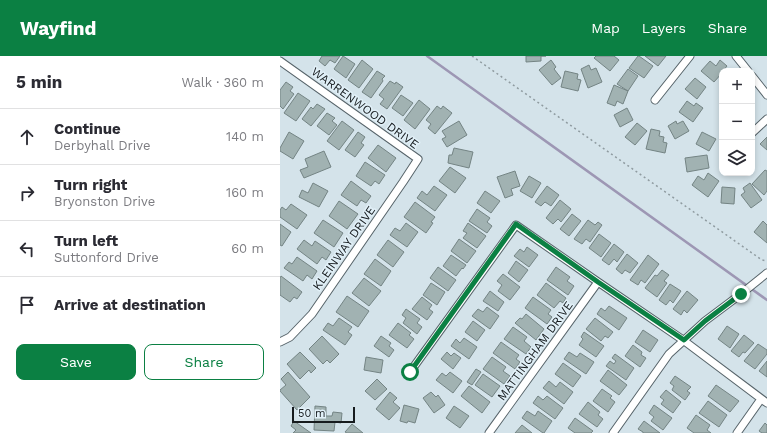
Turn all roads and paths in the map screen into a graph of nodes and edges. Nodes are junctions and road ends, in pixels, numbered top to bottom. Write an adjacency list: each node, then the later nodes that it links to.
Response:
1 (472, 56): 12 (path)
2 (690, 56): 8 (street)
3 (736, 56): 5 (street)
4 (280, 61): 11 (street, WARRENWOOD DRIVE)
5 (746, 68)
6 (755, 80): 7 (street)
7 (767, 95)
8 (655, 100)
9 (767, 119): 10 (street)
10 (755, 130)
11 (418, 160): 16 (street, KLEINWAY DRIVE)
12 (767, 261)
13 (767, 273): 15 (street)
14 (598, 282): 15 (street); 17 (street); 19 (street, MATTINGHAM DRIVE)
15 (684, 340): 18 (street); 20 (street)
16 (280, 342)
17 (410, 372)
18 (764, 402): 21 (street)
19 (489, 433)
20 (613, 433)
21 (737, 433)

